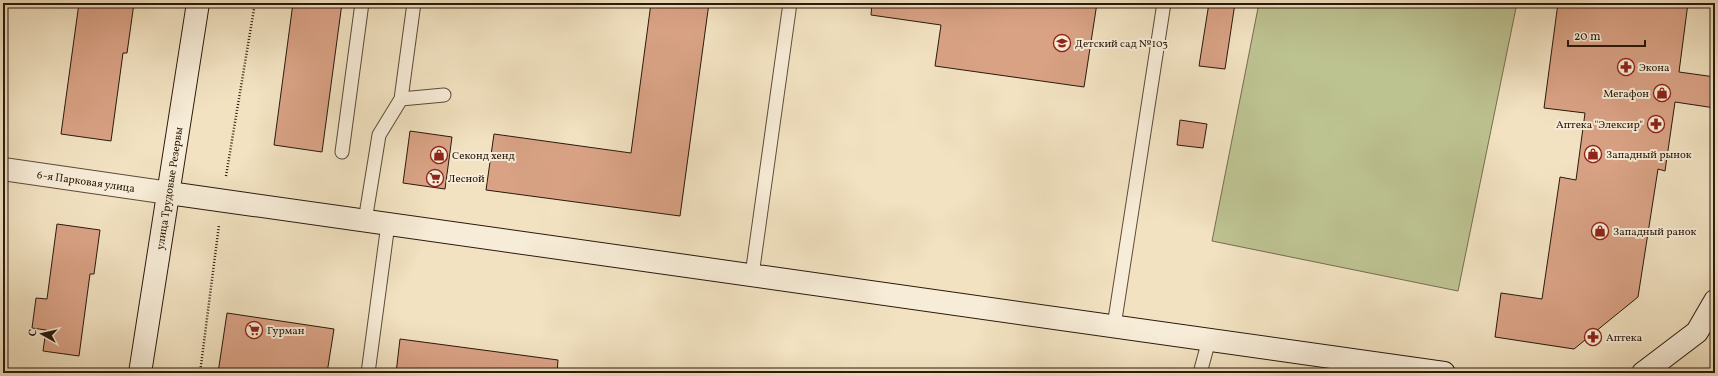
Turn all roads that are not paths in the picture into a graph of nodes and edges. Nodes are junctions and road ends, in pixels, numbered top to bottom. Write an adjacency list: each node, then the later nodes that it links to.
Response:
1 (198, 3): 10 (main road, улица Трудовые Резервы)
2 (362, 3): 8 (lane)
3 (414, 3): 7 (lane)
4 (790, 3): 13 (lane)
5 (1164, 3): 15 (lane)
6 (444, 95): 7 (lane)
7 (401, 99): 11 (lane)
8 (342, 152)
9 (3, 169): 10 (main road, 6-я Парковая улица)
10 (169, 193): 11 (main road, 6-я Парковая улица); 17 (main road, улица Трудовые Резервы)
11 (365, 221): 12 (main road, 6-я Парковая улица)
12 (388, 224): 13 (main road, 6-я Парковая улица); 18 (lane)
13 (752, 275): 15 (main road, 6-я Парковая улица)
14 (1715, 301): 21 (main road)
15 (1114, 326): 16 (main road, 6-я Парковая улица)
16 (1209, 340): 19 (lane); 20 (main road, 6-я Парковая улица)
17 (140, 373)
18 (368, 373)
19 (1200, 373)
20 (1444, 373)
21 (1643, 373)

